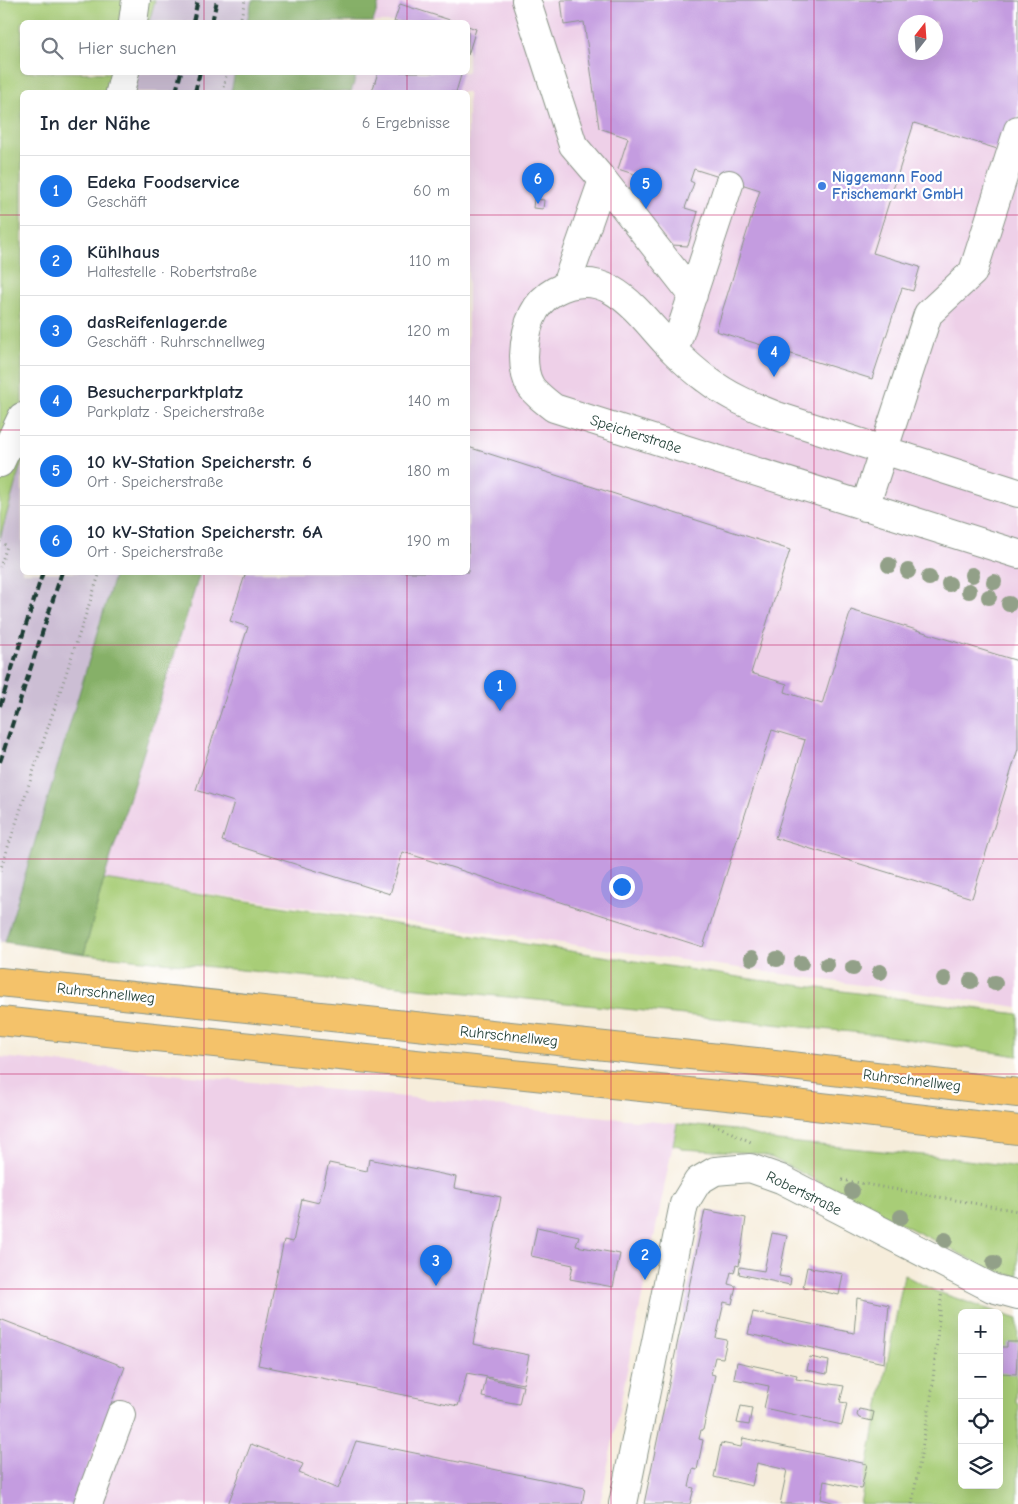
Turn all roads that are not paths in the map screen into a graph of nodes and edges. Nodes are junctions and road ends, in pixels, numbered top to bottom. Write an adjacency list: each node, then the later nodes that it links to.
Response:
1 (136, 0): 3 (street)
2 (526, 0): 7 (street)
3 (133, 20)
4 (124, 75): 5 (street)
5 (120, 90)
6 (1018, 130): 13 (street)
7 (603, 180): 9 (street); 10 (street)
8 (729, 184): 10 (street)
9 (566, 285): 11 (street, Speicherstraße); 16 (street, Speicherstraße)
10 (693, 295): 11 (street)
11 (674, 351): 13 (street, Speicherstraße)
12 (20, 421): 14 (street)
13 (884, 450): 15 (street, Speicherstraße); 16 (street)
14 (0, 463)
15 (1018, 492)
16 (865, 507): 17 (street, Speicherstraße)
17 (1018, 554)
18 (0, 982): 20 (highway, Ruhrschnellweg)
19 (0, 1021): 21 (highway)
20 (1018, 1093)
21 (1018, 1130)
22 (1018, 1295): 25 (street, Robertstraße)
23 (121, 1415): 24 (street)
24 (88, 1504)
25 (623, 1504)

